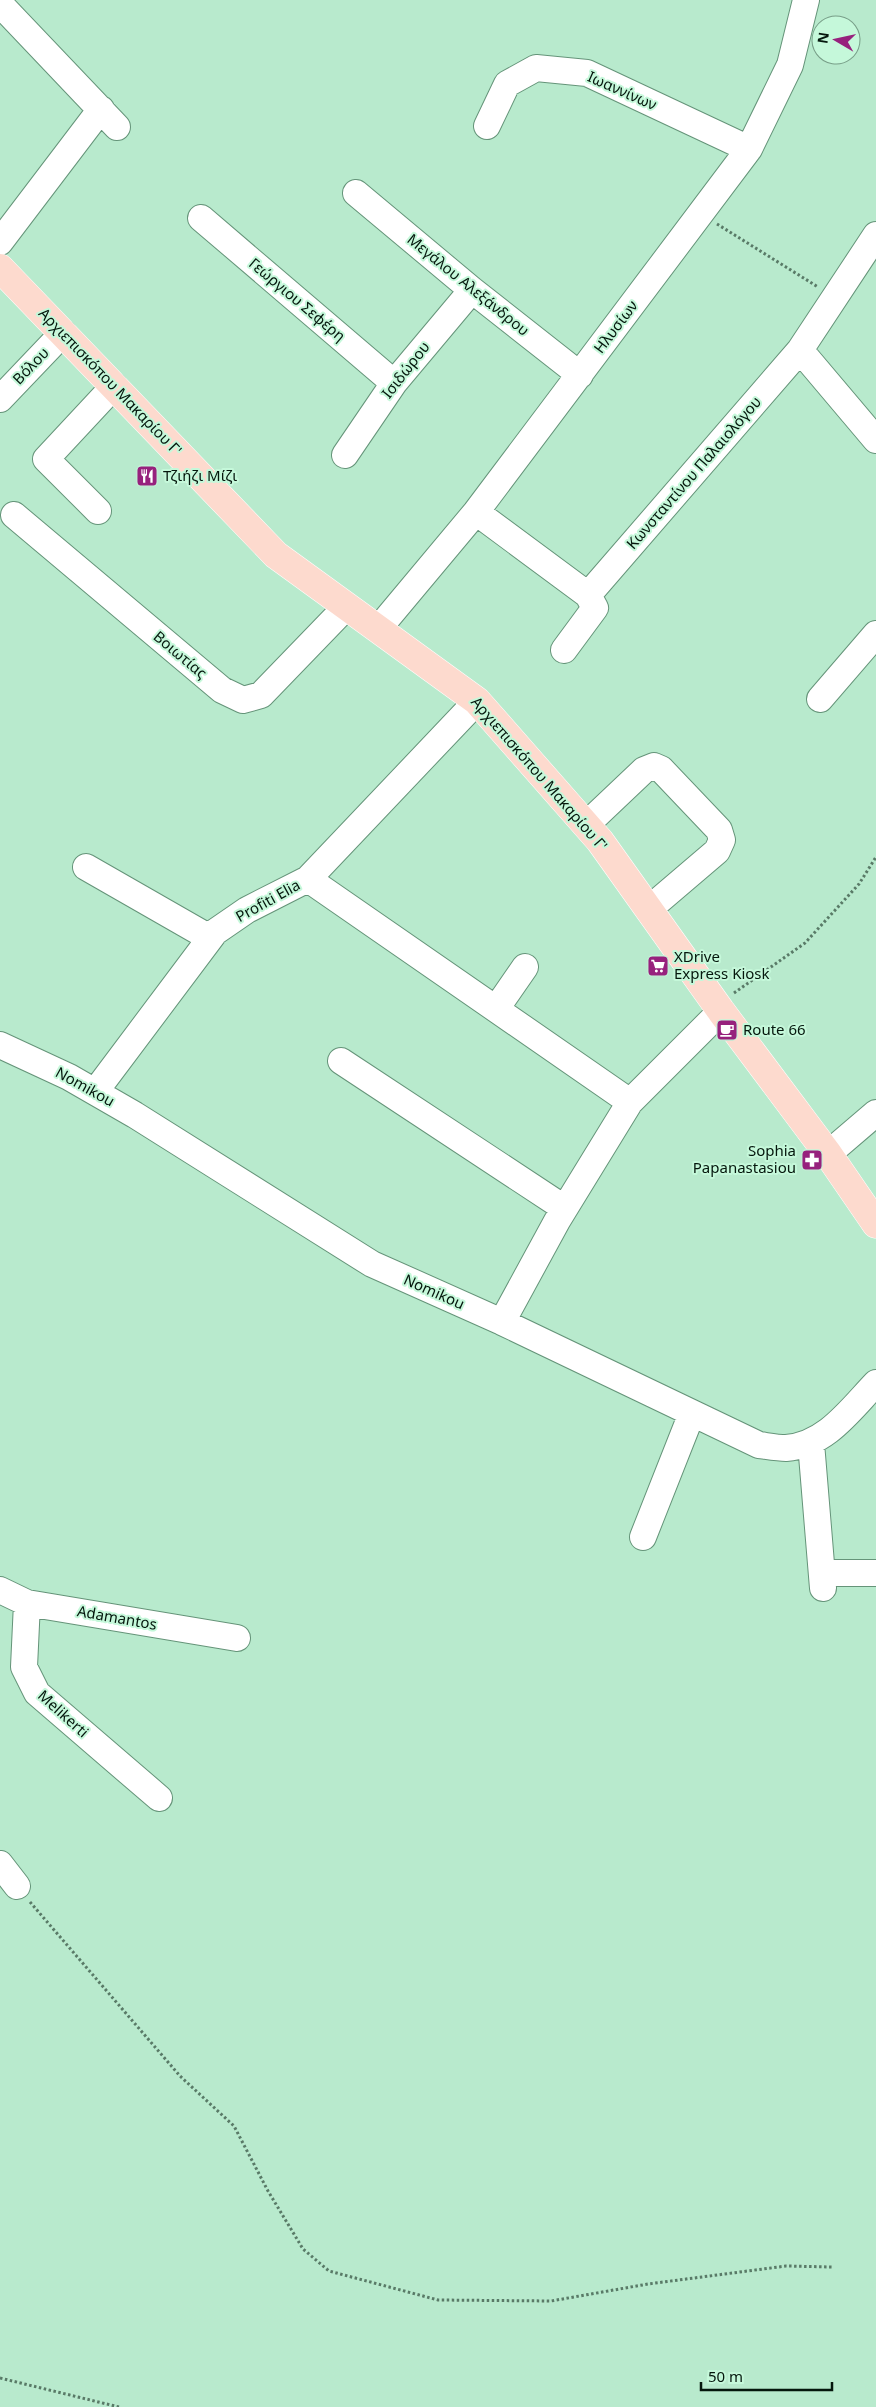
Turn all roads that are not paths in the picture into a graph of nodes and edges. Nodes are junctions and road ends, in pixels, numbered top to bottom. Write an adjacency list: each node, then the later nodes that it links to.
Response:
1 (806, 0): 4 (street, Ηλυσίων)
2 (0, 4): 8 (street)
3 (487, 126): 4 (street, Ιωαννίνων)
4 (750, 149): 13 (street, Ηλυσίων)
5 (356, 193): 10 (street, Μεγάλου Αλεξάνδρου)
6 (201, 218): 14 (street, Γεώργιου Σεφέρη)
7 (876, 235): 12 (street, Κωνσταντίνου Παλαιολόγου)
8 (0, 242)
9 (0, 268): 11 (main road, Αρχιεπισκόπου Μακαρίου Γ')
10 (472, 290): 13 (street, Μεγάλου Αλεξάνδρου); 14 (street, Ισιδώρου)
11 (63, 333): 15 (main road, Αρχιεπισκόπου Μακαρίου Γ'); 16 (street, Βόλου)
12 (800, 350): 17 (street); 22 (street, Κωνσταντίνου Παλαιολόγου)
13 (580, 375): 20 (street, Ηλυσίων)
14 (394, 383): 18 (street, Ισιδώρου)
15 (114, 386): 19 (street); 23 (main road, Αρχιεπισκόπου Μακαρίου Γ')
16 (0, 399)
17 (876, 440)
18 (345, 455)
19 (98, 510)
20 (476, 512): 22 (street); 24 (street, Ηλυσίων)
21 (14, 515): 23 (street, Βοιωτίας)
22 (588, 595): 26 (street)
23 (346, 608): 24 (main road, Αρχιεπισκόπου Μακαρίου Γ')
24 (379, 628): 28 (main road, Αρχιεπισκόπου Μακαρίου Γ')
25 (876, 634): 27 (street)
26 (564, 650)
27 (820, 699)
28 (477, 700): 29 (main road, Αρχιεπισκόπου Μακαρίου Γ'); 31 (street, Profiti Elia)
29 (586, 825): 32 (main road, Αρχιεπισκόπου Μακαρίου Γ'); 32 (street)
30 (86, 867): 33 (street)
31 (308, 879): 33 (street, Profiti Elia); 36 (street)
32 (648, 909): 35 (main road, Αρχιεπισκόπου Μακαρίου Γ')
33 (210, 938): 39 (street, Profiti Elia)
34 (525, 967): 36 (street)
35 (719, 1008): 40 (street); 42 (main road, Αρχιεπισκόπου Μακαρίου Γ')
36 (496, 1009): 40 (street)
37 (0, 1045): 39 (street, Nomikou)
38 (342, 1061): 43 (street)
39 (96, 1092): 45 (street, Nomikou)
40 (630, 1102): 43 (street)
41 (876, 1113): 42 (street)
42 (828, 1154): 44 (main road, Αρχιεπισκόπου Μακαρίου Γ')
43 (564, 1208): 45 (street)
44 (876, 1224)
45 (502, 1322): 47 (street, Nomikou)
46 (876, 1383): 48 (street, Nomikou)
47 (692, 1413): 48 (street, Nomikou); 49 (street)
48 (811, 1443): 50 (street)
49 (643, 1537)
50 (876, 1573)
51 (0, 1590): 52 (street, Adamantos)
52 (27, 1603): 53 (street, Adamantos); 54 (street, Melikerti)
53 (237, 1638)
54 (159, 1798)
55 (0, 1864): 56 (street)
56 (17, 1886)

